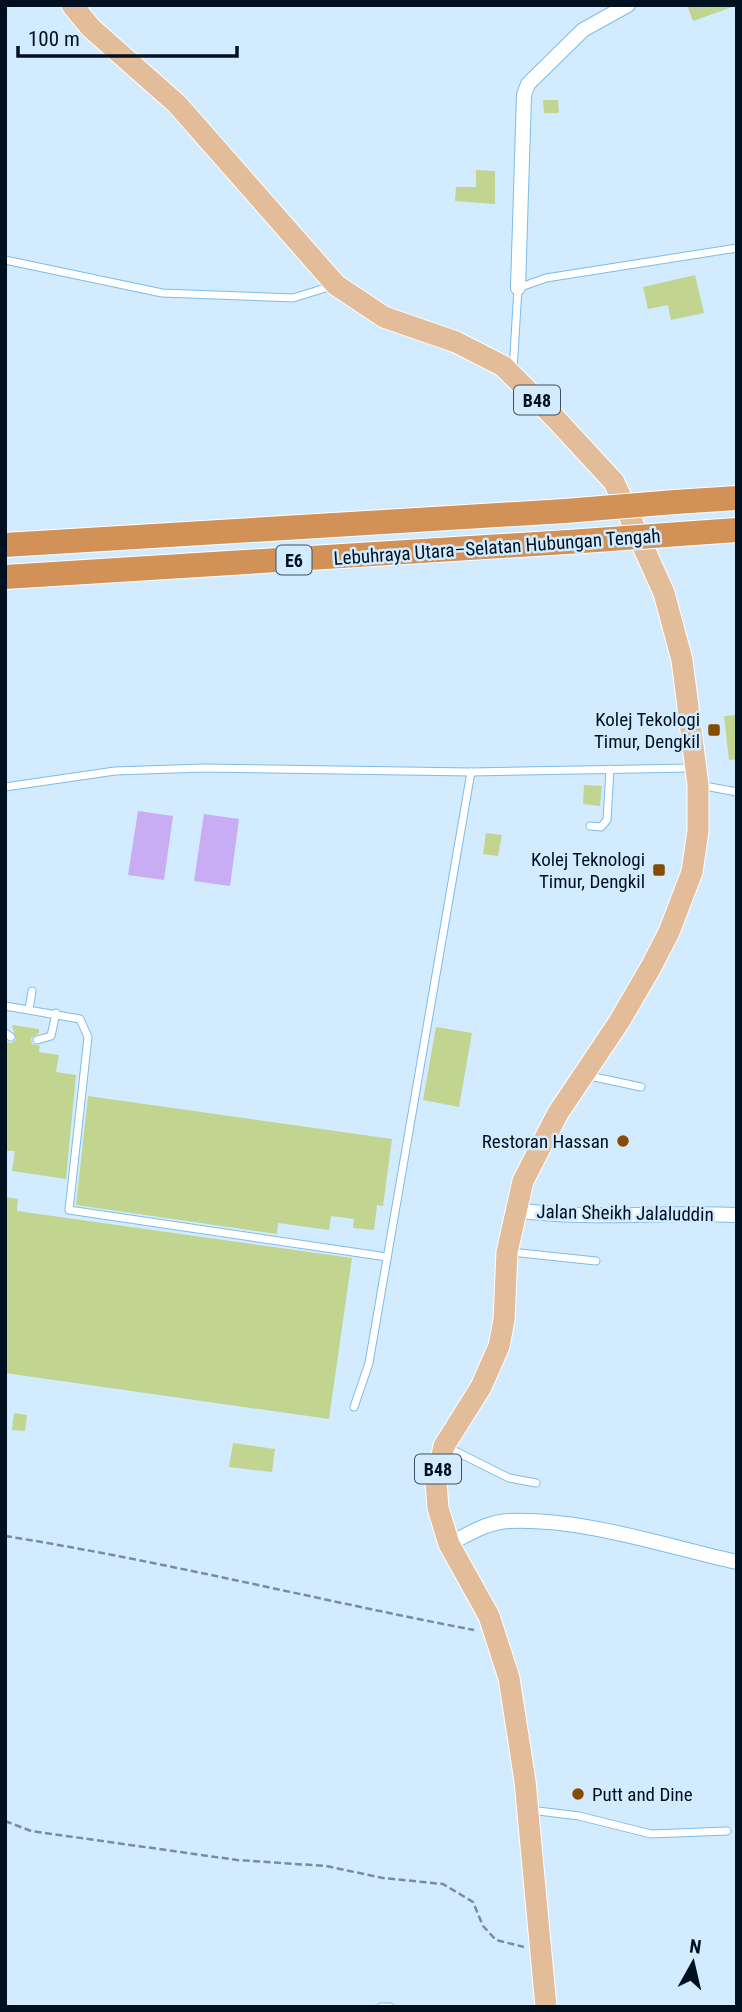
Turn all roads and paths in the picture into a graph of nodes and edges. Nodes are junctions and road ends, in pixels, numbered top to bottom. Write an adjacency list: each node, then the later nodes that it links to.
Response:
1 (72, 5): 5 (main road, B48)
2 (628, 5): 6 (street)
3 (737, 248): 6 (lane)
4 (5, 260): 5 (lane)
5 (336, 285): 7 (main road, B48)
6 (518, 288): 7 (lane)
7 (512, 375): 14 (main road, B48)
8 (737, 498): 10 (highway, Lebuhraya Utara–Selatan Hubungan Tengah / E6, bridge)
9 (737, 530): 11 (highway, Lebuhraya Utara–Selatan Hubungan Tengah / E6, bridge)
10 (5, 545)
11 (5, 577)
12 (610, 769): 13 (lane); 14 (lane); 17 (lane)
13 (471, 772): 15 (lane); 28 (lane)
14 (698, 776): 16 (lane); 23 (main road, B48)
15 (5, 787)
16 (737, 792)
17 (590, 826)
18 (32, 990): 20 (lane)
19 (5, 1006): 20 (lane)
20 (29, 1009): 21 (lane)
21 (56, 1013): 22 (lane); 28 (lane)
22 (41, 1040)
23 (585, 1075): 24 (lane); 25 (main road, B48)
24 (641, 1087)
25 (514, 1210): 26 (street, Jalan Sheikh Jalaluddin); 27 (main road, B48)
26 (737, 1216)
27 (507, 1252): 29 (lane); 31 (main road, B48)
28 (387, 1257): 30 (lane)
29 (596, 1261)
30 (354, 1407)
31 (444, 1446): 32 (lane); 34 (main road, B48)
32 (536, 1483)
33 (5, 1536): 36 (path)
34 (450, 1544): 35 (street); 36 (main road, B48)
35 (737, 1562)
36 (494, 1633): 37 (main road, B48)
37 (526, 1809): 39 (lane); 40 (main road, B48)
38 (5, 1821): 40 (path)
39 (727, 1831)
40 (539, 1947): 43 (main road, B48)
41 (381, 2007): 42 (lane)
42 (390, 2007)
43 (546, 2007)

